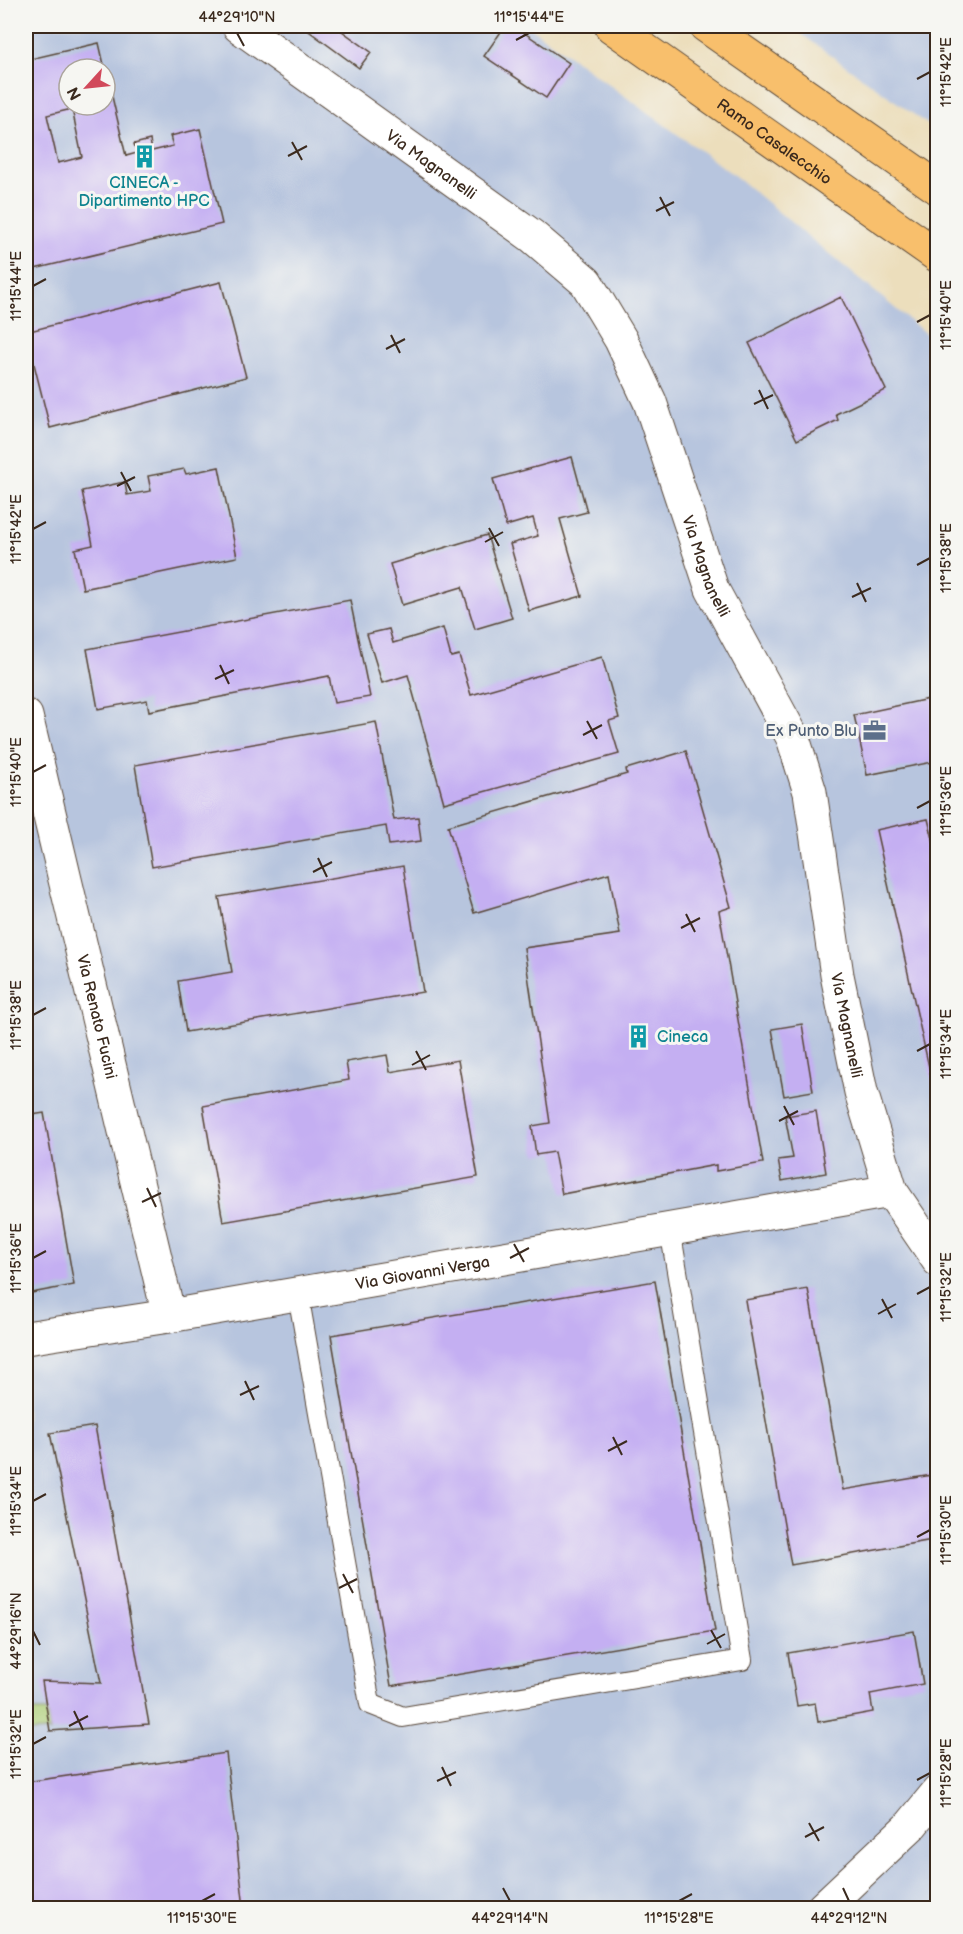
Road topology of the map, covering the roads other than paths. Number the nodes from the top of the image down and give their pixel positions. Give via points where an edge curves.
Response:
1 (239, 26) edge
2 (611, 26) edge
3 (706, 26) edge
4 (938, 188) edge
5 (938, 256) edge
6 (26, 716) edge
7 (891, 1191) junction
8 (670, 1229) junction
9 (938, 1260) edge
10 (298, 1294) junction
11 (169, 1316) junction
12 (26, 1338) edge
13 (938, 1792) edge
14 (835, 1904) edge

1 - 7 street, Via Magnanelli via 532,236 586,282 621,340 650,402 712,589 793,738 810,792 837,975 861,1092
2 - 5 highway, Ramo Casalecchio
3 - 4 highway
6 - 11 street, Via Renato Fucini
7 - 8 street, Via Giovanni Verga
7 - 9 street, Via Magnanelli
8 - 10 street, Via Giovanni Verga
8 - 10 lane via 742,1660 403,1717 370,1704
10 - 11 street, Via Giovanni Verga
11 - 12 street, Via Giovanni Verga
13 - 14 street via 911,1826

